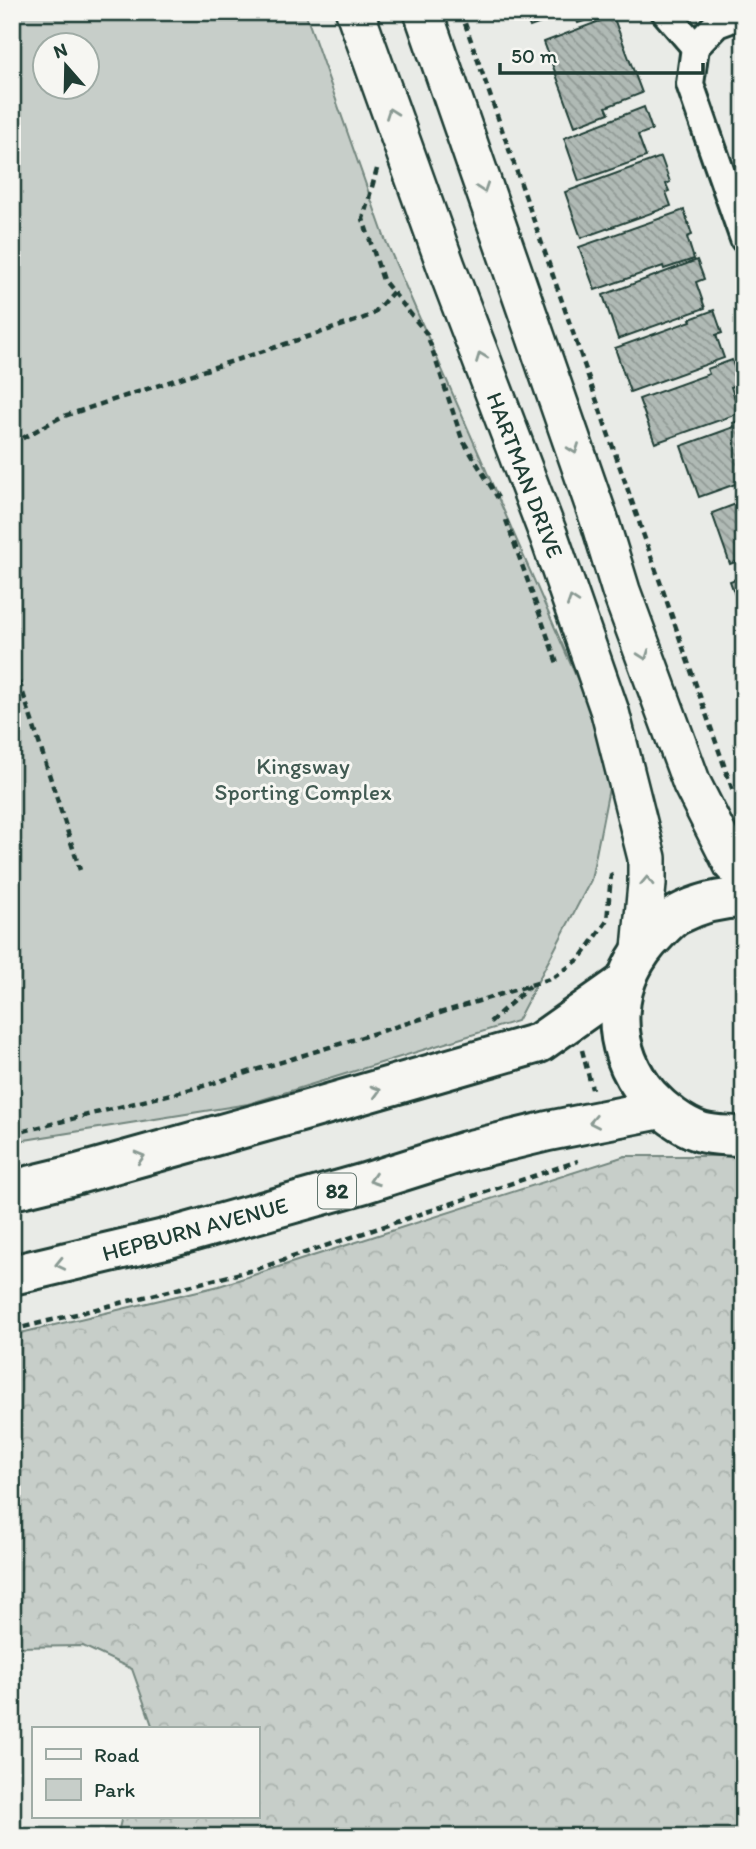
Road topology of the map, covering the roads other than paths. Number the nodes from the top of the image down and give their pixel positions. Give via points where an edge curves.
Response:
1 (355, 12) edge
2 (423, 12) edge
3 (665, 12) edge
4 (744, 14) edge
5 (695, 47) junction
6 (744, 239) edge
7 (744, 874) edge
8 (744, 898) edge
9 (641, 949) junction
10 (624, 983) junction
11 (661, 1110) junction
12 (744, 1137) edge
13 (12, 1190) edge
14 (12, 1275) edge

9 -> 1 main road, HARTMAN DRIVE via 610,712
2 -> 7 main road via 682,758 717,837 733,865
3 - 5 street
4 - 5 street via 717,24
5 - 6 street via 690,84
8 - 9 main road via 720,898 675,916
9 - 10 main road
10 - 11 main road via 619,1014 624,1052 639,1084
13 -> 10 main road via 540,1043
11 - 12 main road via 700,1132
11 -> 14 main road, HEPBURN AVENUE / 82 via 466,1151 169,1238

